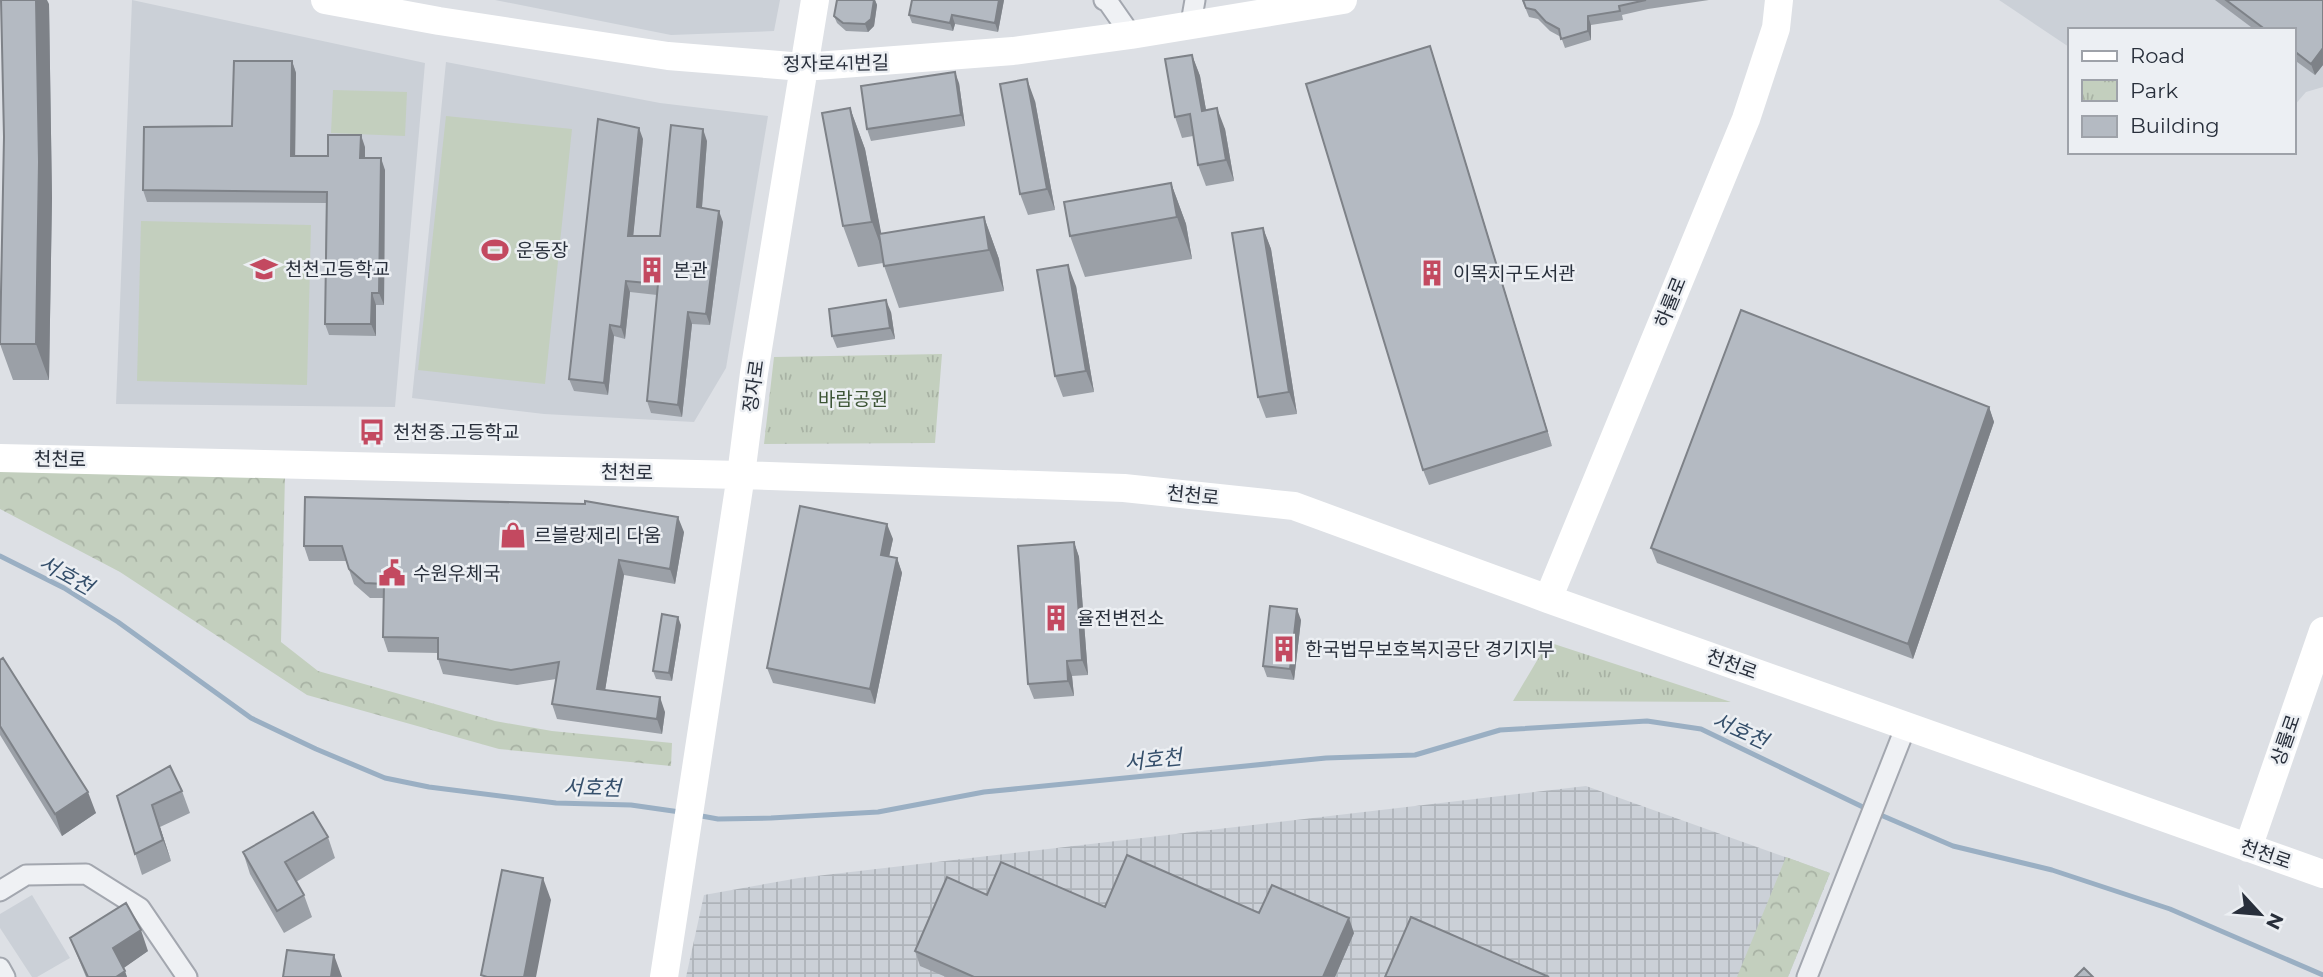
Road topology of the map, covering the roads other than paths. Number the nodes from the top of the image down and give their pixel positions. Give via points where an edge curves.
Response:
1 (325, 0) edge
2 (816, 0) edge
3 (1104, 0) edge
4 (1343, 0) edge
5 (1779, 0) edge
6 (408, 7) edge
7 (1193, 12) edge
8 (1131, 35) junction
9 (803, 67) junction
10 (0, 458) edge
11 (741, 475) junction
12 (1548, 599) junction
13 (2323, 631) edge
14 (1906, 726) junction
15 (2248, 848) junction
16 (2323, 874) edge
17 (0, 891) edge
18 (0, 968) edge
19 (5, 977) edge
20 (187, 977) edge
21 (664, 977) edge
22 (1808, 977) edge

1 - 6 street, 정자로41번길
2 - 9 street, 정자로
3 - 8 street
4 - 7 street, 정자로41번길
5 - 12 street, 하률로 via 1776,29 1746,119
6 - 9 street, 정자로41번길 via 439,21 668,56
7 - 8 street, 정자로41번길
8 - 9 street, 정자로41번길 via 1013,51
9 - 11 street, 정자로
10 - 11 street, 천천로
11 - 12 street, 천천로 via 1124,488 1294,506
11 - 21 street, 정자로
12 - 14 street, 천천로
13 - 15 street, 상률로
14 - 15 street, 천천로
14 - 22 street
15 - 16 street, 천천로
17 - 20 street via 26,875 86,874 140,908
18 - 19 street

